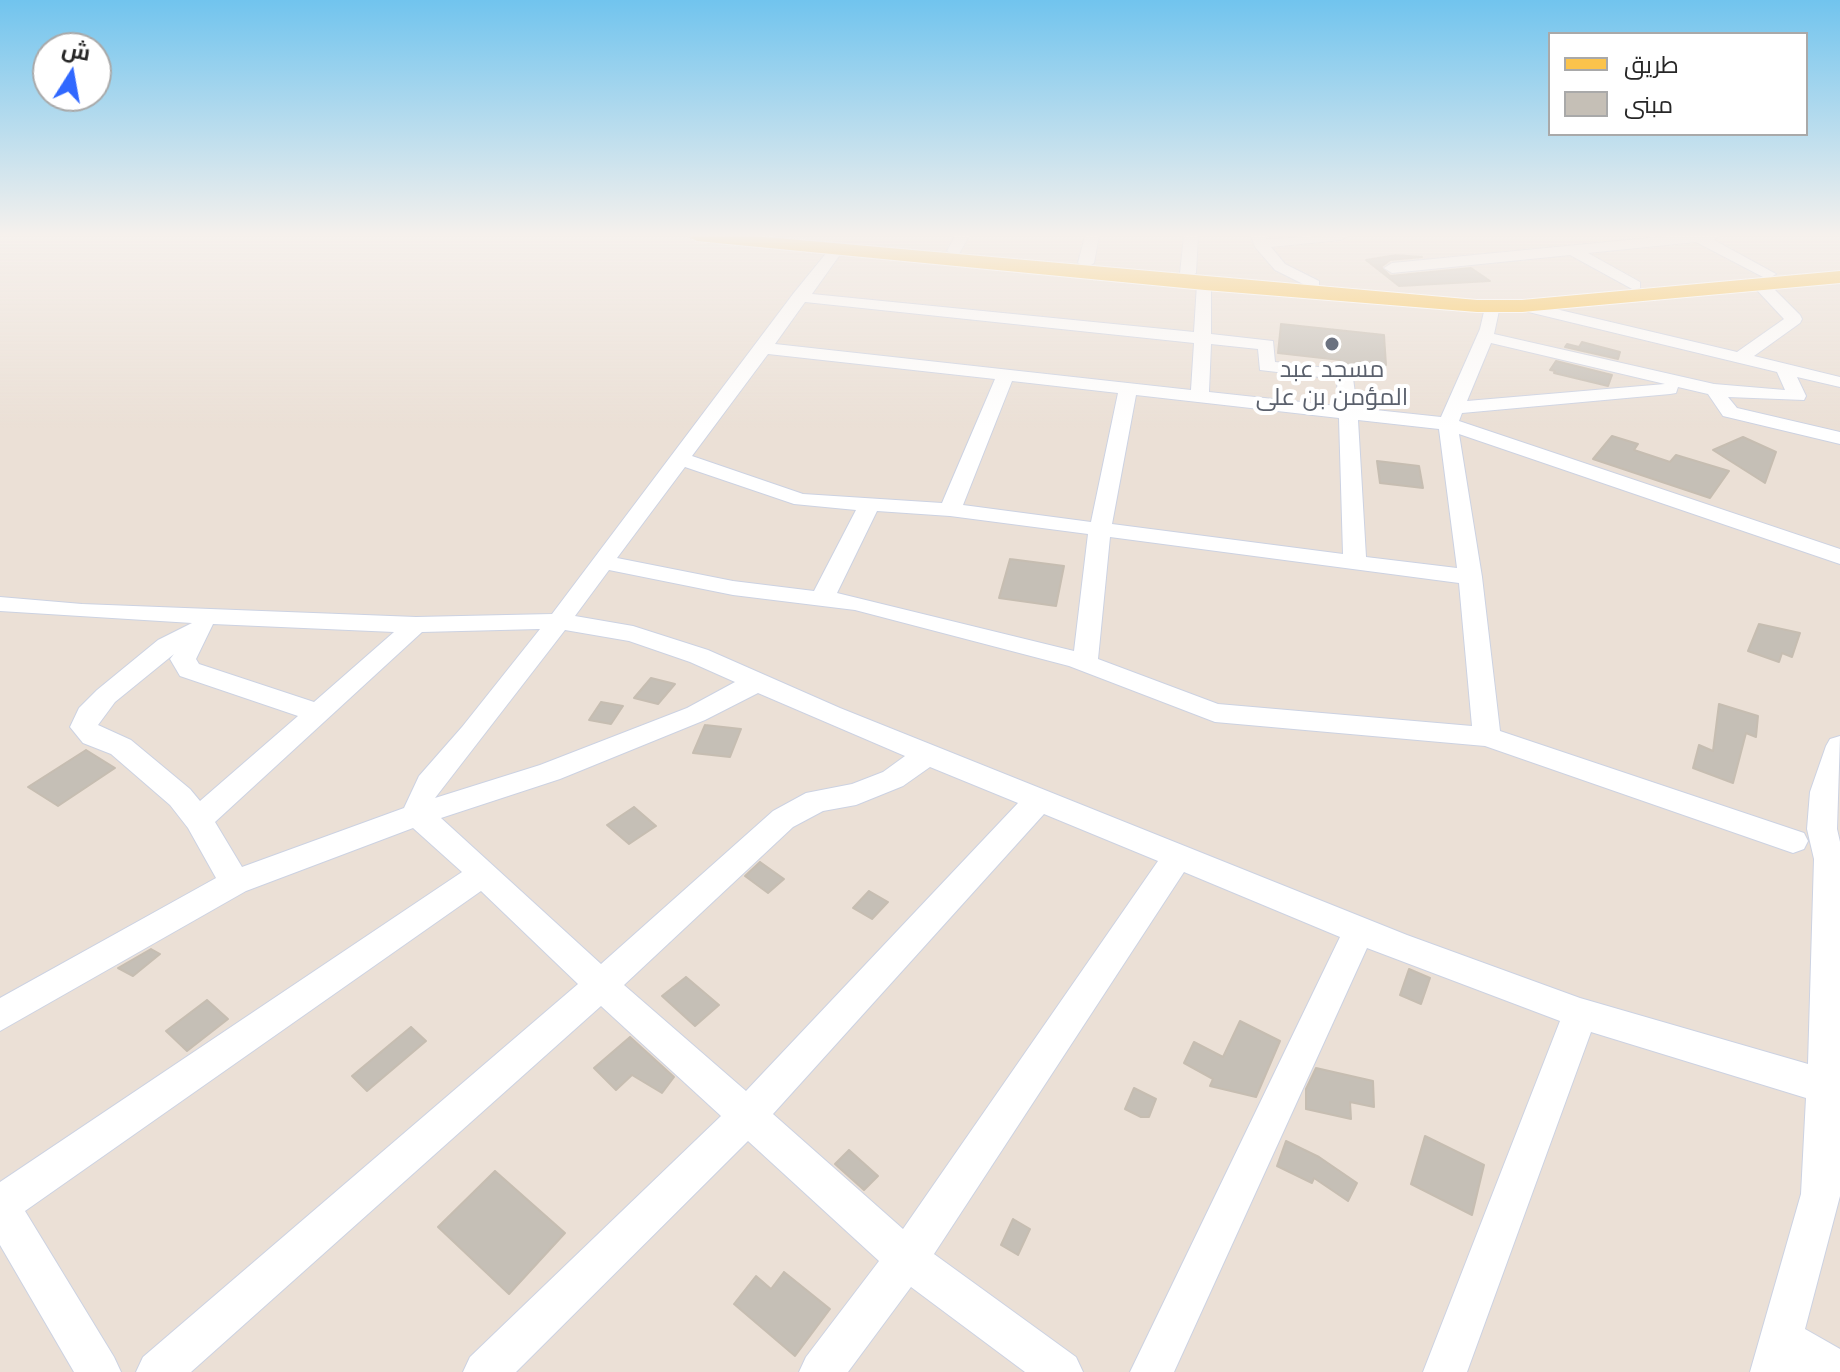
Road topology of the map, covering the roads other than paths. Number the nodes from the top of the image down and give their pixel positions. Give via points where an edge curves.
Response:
1 (797, 300) edge
2 (828, 300) edge
3 (1205, 300) edge
4 (1414, 300) edge
5 (1576, 300) edge
6 (1780, 300) edge
7 (1492, 306) junction
8 (1522, 306) junction
9 (1485, 337) junction
10 (1205, 339) junction
11 (762, 348) junction
12 (1738, 359) junction
13 (1784, 369) junction
14 (1006, 374) junction
15 (1840, 382) edge
16 (1681, 385) junction
17 (1128, 388) junction
18 (1714, 390) junction
19 (1200, 396) junction
20 (1348, 413) junction
21 (1451, 416) junction
22 (1840, 438) edge
23 (681, 459) junction
24 (870, 504) junction
25 (950, 510) junction
26 (1100, 529) junction
27 (1840, 557) edge
28 (601, 562) junction
29 (1355, 562) junction
30 (1470, 577) junction
31 (822, 599) junction
32 (0, 604) edge
33 (559, 621) junction
34 (203, 624) junction
35 (416, 625) junction
36 (1085, 663) junction
37 (757, 682) junction
38 (319, 713) junction
39 (1487, 737) junction
40 (1840, 746) edge
41 (927, 755) junction
42 (1038, 801) junction
43 (417, 815) junction
44 (198, 820) junction
45 (1793, 841) dead end
46 (1834, 851) edge
47 (1177, 857) junction
48 (483, 874) junction
49 (235, 882) junction
50 (1359, 931) junction
51 (1834, 955) edge
52 (601, 985) junction
53 (1580, 1013) junction
54 (0, 1016) edge
55 (1831, 1089) edge
56 (747, 1116) junction
57 (0, 1206) edge
58 (907, 1259) junction
59 (1777, 1356) edge
60 (99, 1372) edge
61 (158, 1372) edge
62 (485, 1372) edge
63 (821, 1372) edge
64 (1061, 1372) edge
65 (1152, 1372) edge
66 (1445, 1372) edge
67 (1837, 1372) edge

1 - 11 street
2 - 10 street
3 - 10 street
4 - 7 main road
5 - 8 main road
6 - 12 street via 1794,319
7 - 8 main road
7 - 9 street
8 - 12 street
9 - 16 street
9 - 21 street
10 - 19 street
10 - 20 street via 1267,345 1266,366 1346,375
11 - 14 street
11 - 23 street
12 - 13 street
13 - 15 street
13 - 18 street via 1797,396
14 - 17 street
14 - 25 street
16 - 18 street
16 - 21 street
17 - 19 street
17 - 26 street
18 - 22 street via 1730,412
19 - 20 street
20 - 21 street
20 - 29 street
21 - 27 street
21 - 30 street
23 - 24 street via 801,500
23 - 28 street
24 - 25 street
24 - 31 street
25 - 26 street
26 - 29 street
26 - 36 street
28 - 31 street
28 - 33 street
29 - 30 street
30 - 39 street
31 - 36 street
32 - 34 street
33 - 35 street
33 - 37 street via 633,634
33 - 43 street via 429,783
34 - 35 street
34 - 38 street via 183,659 189,670
34 - 44 street via 106,696 84,727 121,747 180,797
35 - 38 street
36 - 39 street via 1215,713
37 - 41 street
37 - 43 street via 646,735
38 - 44 street
39 - 45 street
40 - 46 street via 1824,792 1822,829
41 - 42 street
41 - 52 street via 893,779 856,794 816,801 783,819
42 - 47 street
42 - 56 street
43 - 48 street
43 - 49 street
44 - 49 street
46 - 51 street
47 - 50 street
47 - 58 street
48 - 52 street
48 - 57 street
49 - 54 street
50 - 53 street
50 - 65 street
51 - 55 street
52 - 56 street
52 - 61 street
53 - 55 street
53 - 66 street
55 - 59 street via 1821,1194
56 - 58 street
56 - 62 street
57 - 60 street
58 - 63 street
58 - 64 street
59 - 67 street

